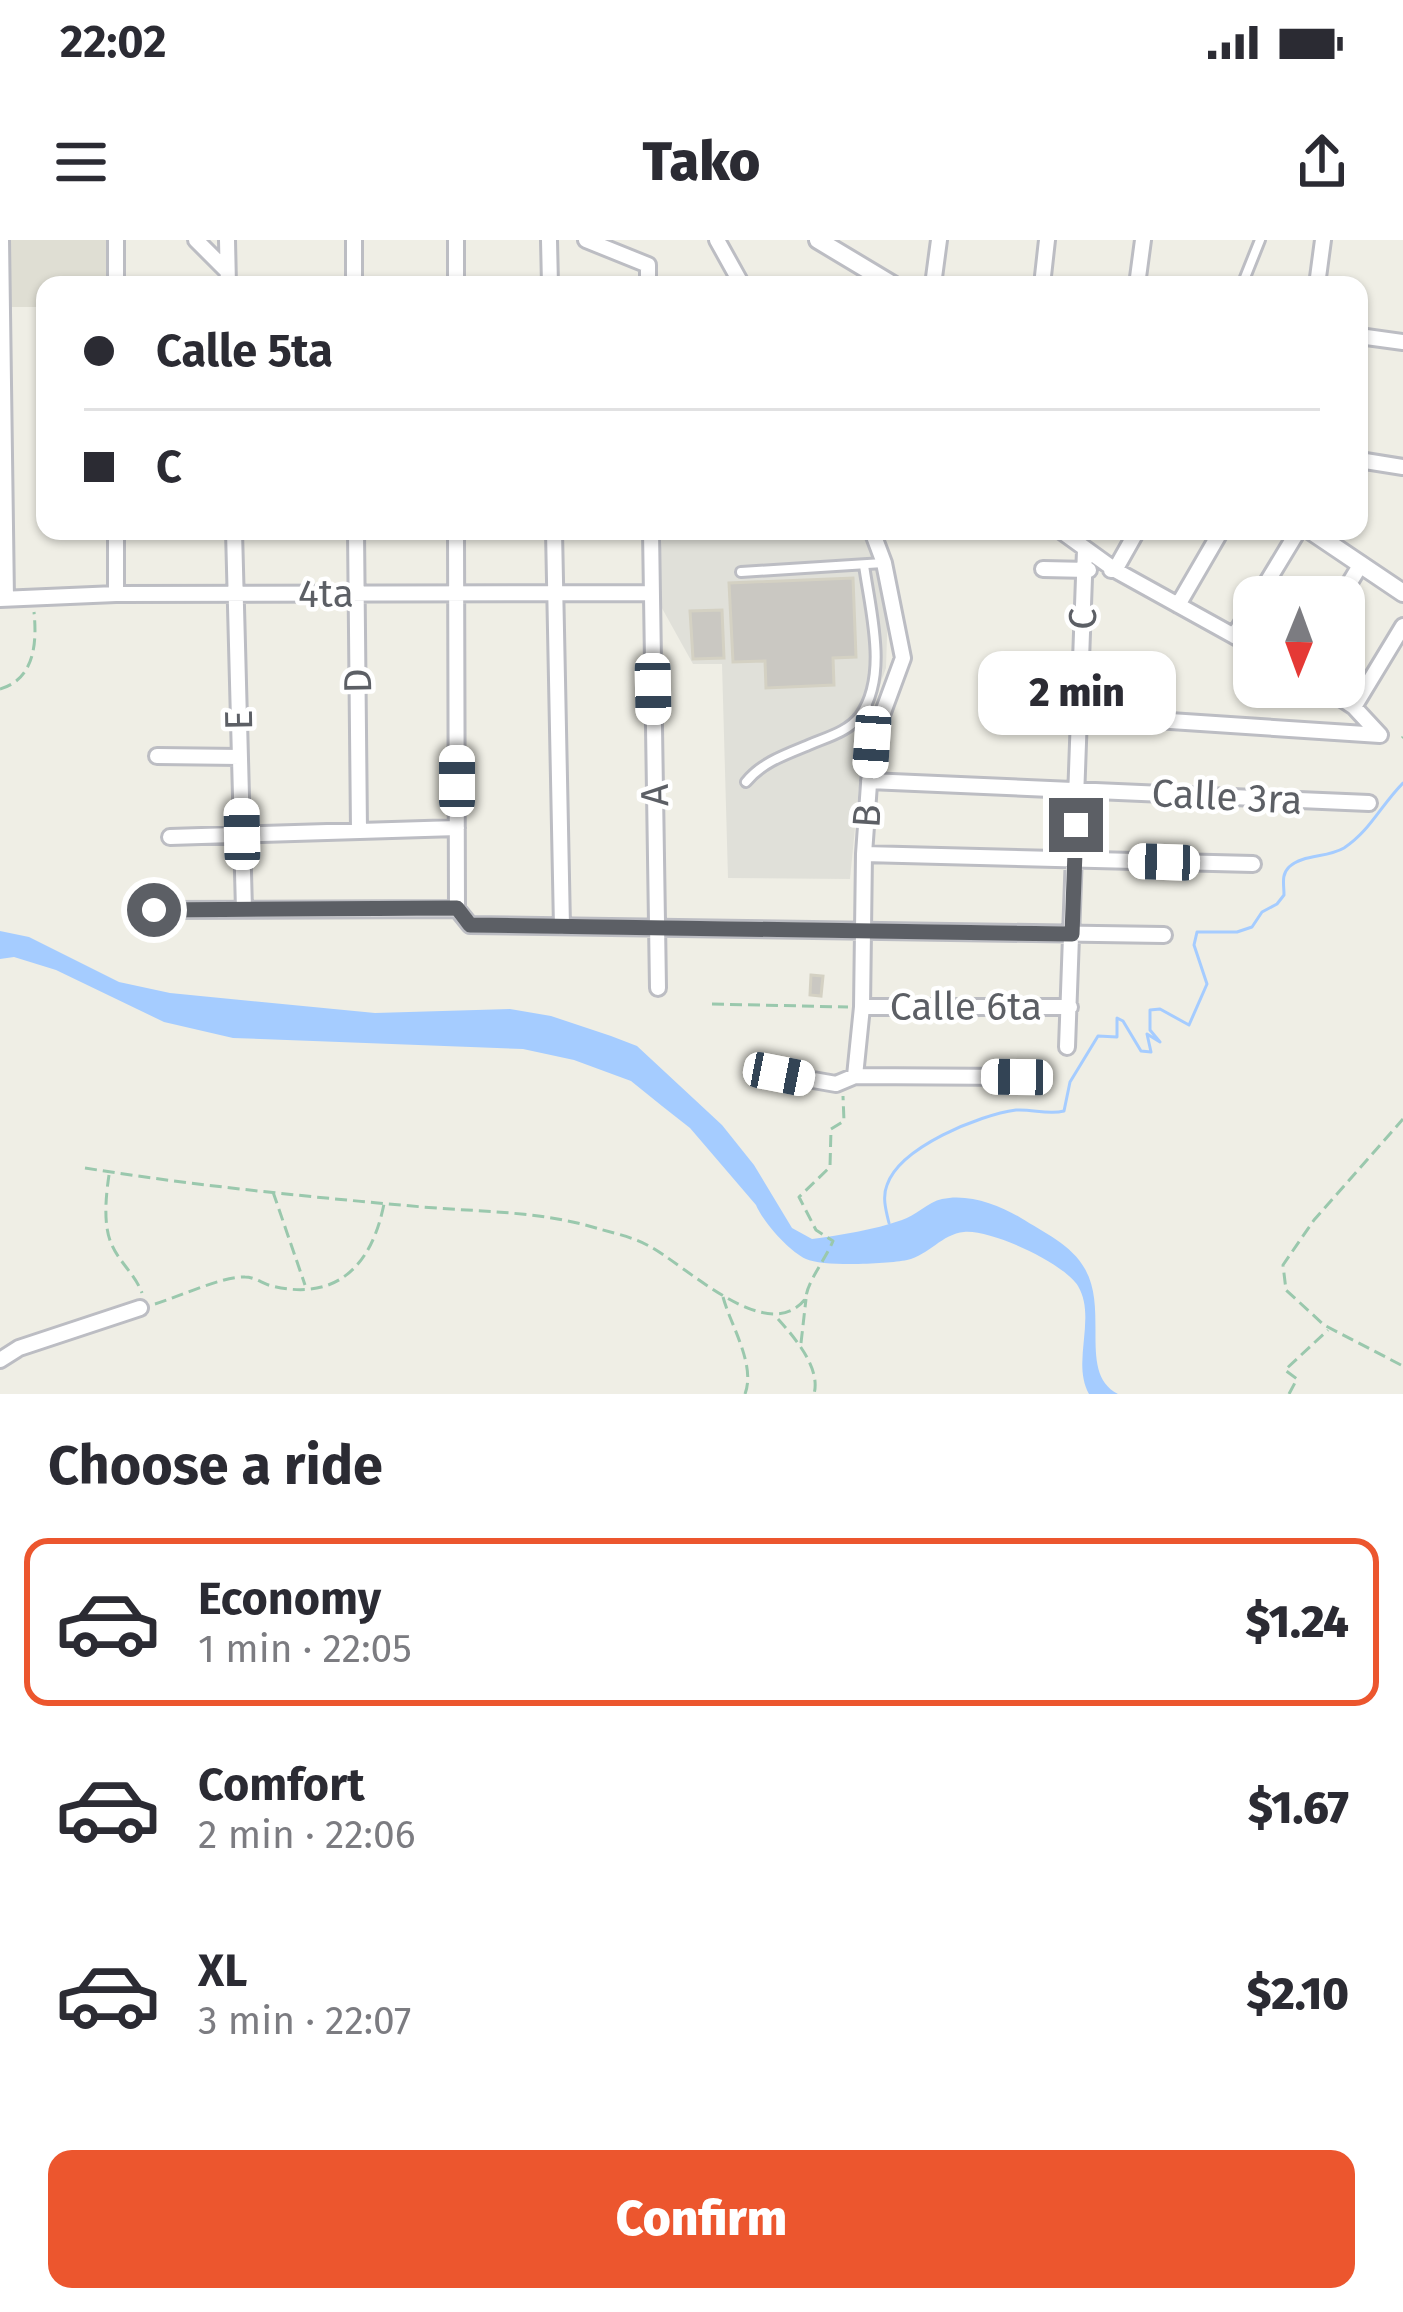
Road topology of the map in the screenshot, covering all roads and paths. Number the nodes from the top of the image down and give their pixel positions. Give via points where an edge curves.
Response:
1 (1, 240) edge
2 (116, 240) edge
3 (196, 240) edge
4 (226, 240) edge
5 (354, 240) edge
6 (456, 240) edge
7 (549, 240) edge
8 (586, 240) edge
9 (717, 240) edge
10 (939, 240) edge
11 (1047, 240) edge
12 (1143, 240) edge
13 (1260, 240) edge
14 (1323, 240) edge
15 (824, 242) edge
16 (116, 276) edge
17 (226, 276) edge
18 (228, 276) edge
19 (354, 276) edge
20 (456, 276) edge
21 (550, 276) edge
22 (648, 276) edge
23 (737, 276) edge
24 (879, 276) edge
25 (934, 276) edge
26 (1043, 276) edge
27 (1138, 276) edge
28 (1246, 276) edge
29 (1318, 276) edge
30 (1368, 337) edge
31 (1403, 343) edge
32 (1368, 461) edge
33 (1403, 467) edge
34 (116, 540) edge
35 (234, 540) edge
36 (356, 540) edge
37 (457, 540) edge
38 (554, 540) edge
39 (651, 540) edge
40 (875, 540) edge
41 (1072, 540) edge
42 (1132, 540) edge
43 (1216, 540) edge
44 (1293, 540) edge
45 (1324, 540) edge
46 (1085, 550) junction
47 (884, 562) junction
48 (1360, 564) junction
49 (864, 566) junction
50 (1043, 568) dead end
51 (1085, 570) junction
52 (1115, 570) junction
53 (741, 572) dead end
54 (1271, 576) edge
55 (1353, 576) edge
56 (555, 591) junction
57 (1403, 592) edge
58 (457, 593) junction
59 (652, 593) junction
60 (116, 594) junction
61 (357, 594) junction
62 (236, 595) junction
63 (32, 597) junction
64 (3, 599) edge
65 (1178, 605) junction
66 (1403, 626) edge
67 (1233, 635) edge
68 (1365, 688) edge
69 (0, 689) edge
70 (1356, 708) edge
71 (1080, 715) junction
72 (157, 756) dead end
73 (240, 757) junction
74 (869, 781) junction
75 (746, 782) dead end
76 (1077, 790) junction
77 (1369, 803) dead end
78 (457, 828) junction
79 (359, 831) junction
80 (242, 834) junction
81 (170, 837) dead end
82 (865, 854) junction
83 (1075, 859) junction
84 (1253, 864) dead end
85 (457, 908) junction
86 (154, 910) dead end
87 (244, 910) junction
88 (562, 926) junction
89 (657, 928) junction
90 (863, 931) junction
91 (1072, 934) junction
92 (1164, 935) dead end
93 (658, 988) dead end
94 (712, 1004) dead end
95 (862, 1007) junction
96 (1070, 1007) junction
97 (1067, 1047) dead end
98 (779, 1074) dead end
99 (1017, 1077) dead end
100 (849, 1079) junction
101 (1403, 1119) edge
102 (85, 1168) dead end
103 (110, 1172) junction
104 (273, 1192) junction
105 (385, 1202) junction
106 (306, 1287) junction
107 (722, 1295) junction
108 (806, 1298) junction
109 (140, 1308) dead end
110 (775, 1316) junction
111 (1330, 1328) junction
112 (801, 1345) junction
113 (0, 1360) edge
114 (1401, 1365) edge
115 (745, 1394) edge
116 (814, 1394) edge
117 (1289, 1394) edge

1 - 64 street
2 - 16 street
3 - 17 street
4 - 18 street
5 - 19 street
6 - 20 street
7 - 21 street
8 - 22 street via 647,265
9 - 23 street
10 - 25 street
11 - 26 street
12 - 27 street
13 - 28 lane
14 - 29 street
15 - 24 street
30 - 31 street
32 - 33 street
34 - 60 street
35 - 62 street, E
36 - 61 street, D
37 - 58 street
38 - 56 street
39 - 59 street, A
40 - 47 street, B
41 - 46 street
42 - 52 street
43 - 65 street
44 - 54 street
45 - 48 street
46 - 51 street, C
46 - 52 street
47 - 49 lane
47 - 74 street, B via 903,658 872,742
48 - 55 street
48 - 57 street
49 - 53 lane
49 - 75 lane via 875,650 859,718 762,766
50 - 51 street
51 - 52 street
51 - 71 street, C
52 - 65 street
56 - 58 street, 4ta
56 - 59 street, 4ta
56 - 88 street
58 - 61 street, 4ta
58 - 78 street
59 - 89 street, A
60 - 62 street, 4ta
60 - 63 street, 4ta
61 - 62 street, 4ta
61 - 79 street, D
62 - 73 street, E
63 - 64 street, 4ta
63 - 69 path via 38,642 31,662
65 - 67 street
66 - 68 street
70 - 71 street via 1380,735
71 - 76 street, C
72 - 73 street
73 - 80 street, E
74 - 76 street, Calle 3ra
74 - 82 street, B
76 - 77 street, Calle 3ra
76 - 83 street, C
78 - 79 street
78 - 85 street
79 - 80 street
80 - 81 street
80 - 87 street, E
82 - 83 street
82 - 90 street, B
83 - 84 street
83 - 91 street, C
85 - 87 street
85 - 88 street via 470,925
86 - 87 street
88 - 89 street
89 - 90 street
89 - 93 street, A
90 - 91 street
90 - 95 street, B
91 - 92 street
91 - 96 street, C
94 - 95 path
95 - 96 street, Calle 6ta
95 - 100 street, B
96 - 97 street, C
98 - 100 street
99 - 100 street
100 - 108 path via 844,1121 831,1129 830,1167 799,1197 816,1230 833,1241
101 - 111 path via 1283,1264 1286,1290
102 - 103 path
103 - 104 path
103 - 106 path via 111,1243 146,1306 243,1276
104 - 105 path
104 - 106 path
105 - 106 path via 369,1254 353,1273
105 - 107 path via 557,1216 642,1242
107 - 110 path
107 - 115 path via 747,1365
108 - 110 path
108 - 112 path
109 - 113 street
110 - 112 path
111 - 114 path
111 - 117 path via 1285,1370 1298,1379
112 - 116 path via 818,1382

